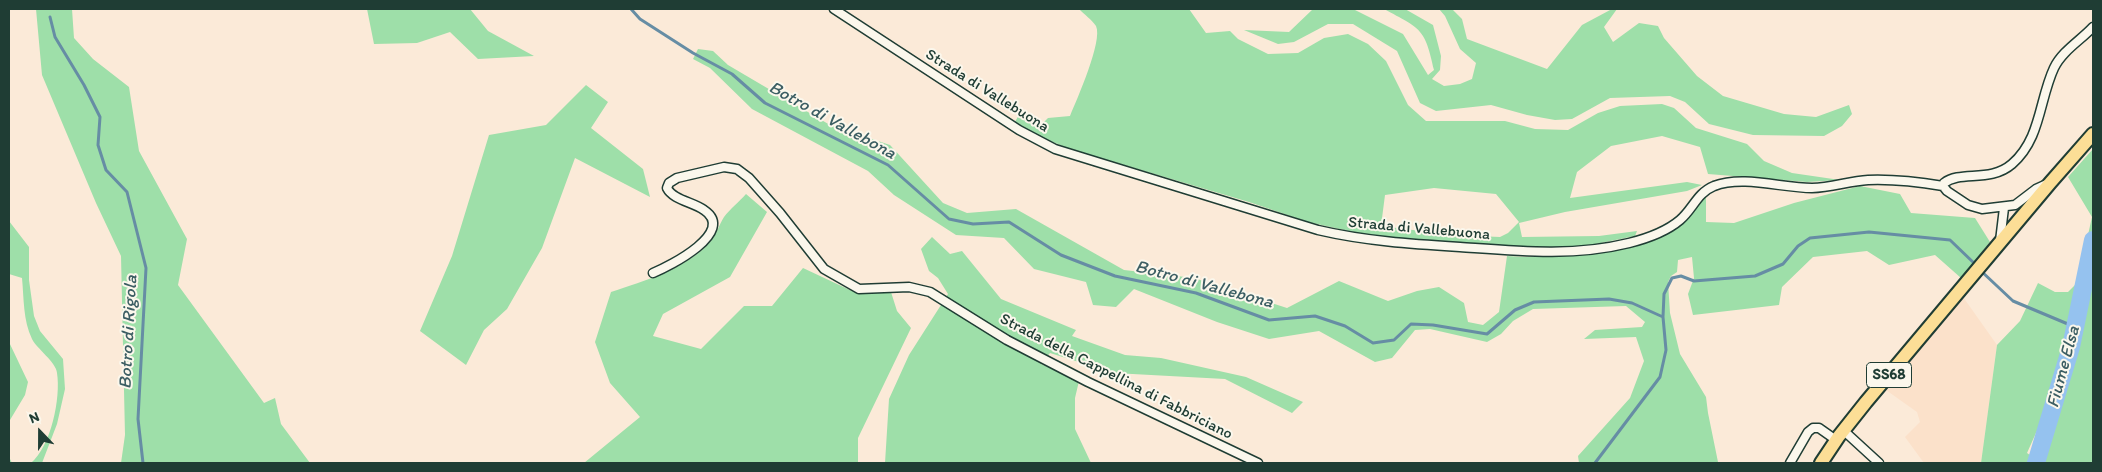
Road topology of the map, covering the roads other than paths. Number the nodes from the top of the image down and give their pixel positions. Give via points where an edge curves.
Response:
1 (834, 9) edge
2 (2093, 26) edge
3 (2093, 134) edge
4 (2050, 183) junction
5 (1943, 186) junction
6 (2004, 208) junction
7 (2000, 243) junction
8 (653, 273) dead end
9 (1840, 435) junction
10 (1258, 463) edge
11 (1790, 463) edge
12 (1821, 463) edge
13 (1879, 463) edge

1 - 5 street, Strada di Vallebuona via 1019,130 1055,149 1346,237 1539,253 1593,250 1630,243 1668,228 1681,219 1700,194 1714,186 1733,182 1813,188 1869,180
2 - 5 street via 2057,64 2034,132 2017,159 1996,174 1953,178
3 - 4 main road, SS68
4 - 6 street via 2017,204
4 - 7 main road, SS68
5 - 6 street via 1968,205 1982,209
6 - 7 street
7 - 9 main road, SS68
8 - 10 street, Strada della Cappellina di Fabbriciano via 697,246 713,229 708,212 672,194 667,188 669,182 724,167 737,169 780,213 824,269 859,289 909,288 930,292 1007,340
9 - 11 street via 1812,429
9 - 12 main road, SS68
9 - 13 street

